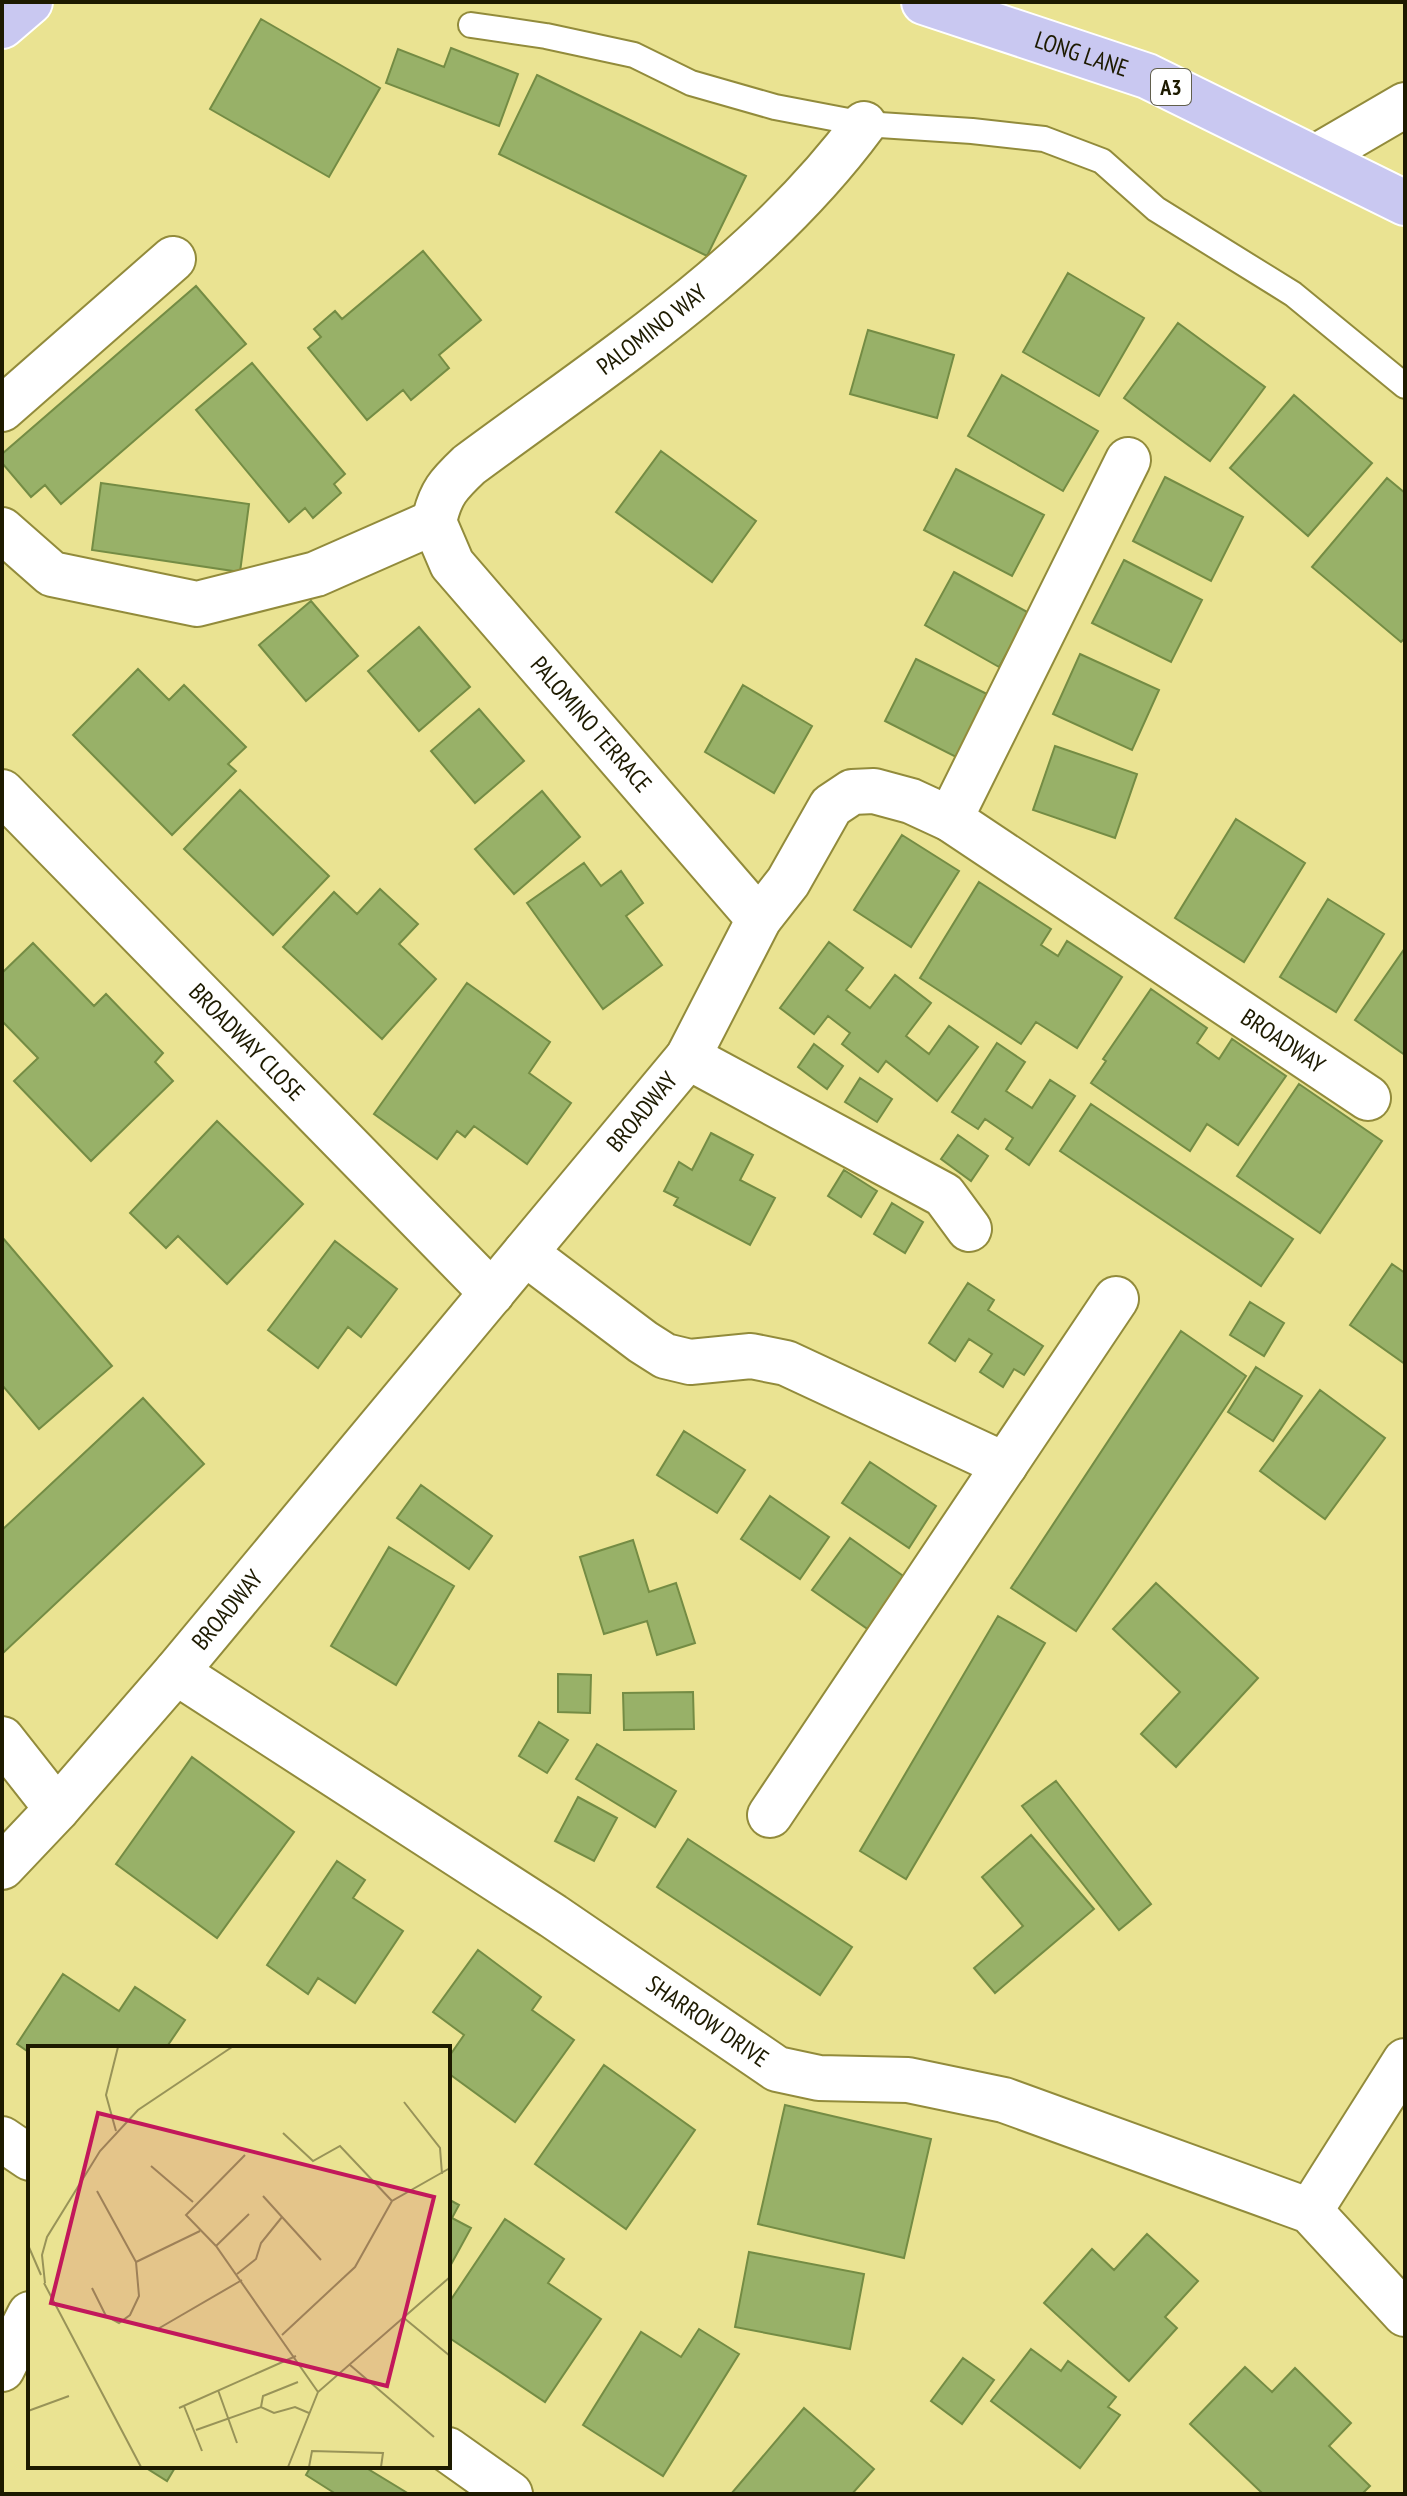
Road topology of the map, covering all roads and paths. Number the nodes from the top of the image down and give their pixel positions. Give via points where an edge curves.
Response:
1 (30, 2) edge
2 (924, 2) edge
3 (471, 25) dead end
4 (2, 26) edge
5 (1405, 105) edge
6 (864, 124) junction
7 (1314, 158) junction
8 (1405, 203) edge
9 (173, 259) dead end
10 (1405, 386) edge
11 (2, 409) edge
12 (1128, 460) dead end
13 (434, 522) junction
14 (2, 530) edge
15 (2, 792) edge
16 (950, 819) junction
17 (759, 919) junction
18 (688, 1057) junction
19 (1368, 1098) dead end
20 (969, 1229) dead end
21 (525, 1253) junction
22 (492, 1293) junction
23 (1116, 1299) dead end
24 (1005, 1465) junction
25 (176, 1672) junction
26 (2, 1739) edge
27 (57, 1809) junction
28 (770, 1815) dead end
29 (2, 1867) edge
30 (1405, 2061) edge
31 (2, 2139) edge
32 (28, 2157) edge
33 (1310, 2211) junction
34 (1405, 2314) edge
35 (28, 2318) edge
36 (2, 2369) edge
37 (450, 2451) edge
38 (510, 2494) edge

1 - 4 main road
2 - 7 main road, LONG LANE / A3 via 1147,76
3 - 6 lane via 634,55 691,83
5 - 7 street
6 - 10 lane via 1044,139 1102,161 1156,209 1293,294
6 - 13 street, PALOMINO WAY via 837,161 697,296 448,484
7 - 8 main road, LONG LANE / A3
9 - 11 street
12 - 16 street
13 - 14 street via 316,574 197,604 52,574
13 - 17 street, PALOMINO TERRACE via 452,564
15 - 22 street, BROADWAY CLOSE
16 - 17 street, BROADWAY via 874,791 852,792 831,806 788,882
16 - 19 street, BROADWAY
17 - 18 street, BROADWAY
18 - 20 street via 944,1195
18 - 21 street, BROADWAY
21 - 22 street, BROADWAY
21 - 24 street via 665,1356 690,1362 751,1356 786,1363
22 - 25 street, BROADWAY
23 - 24 street
24 - 28 street
25 - 27 street, BROADWAY
25 - 33 street, SHARROW DRIVE via 553,1916 777,2069 819,2078 908,2080 1004,2100
26 - 27 street
27 - 29 street, BROADWAY
30 - 33 street
31 - 32 street
33 - 34 street, SHARROW DRIVE
35 - 36 street
37 - 38 street

